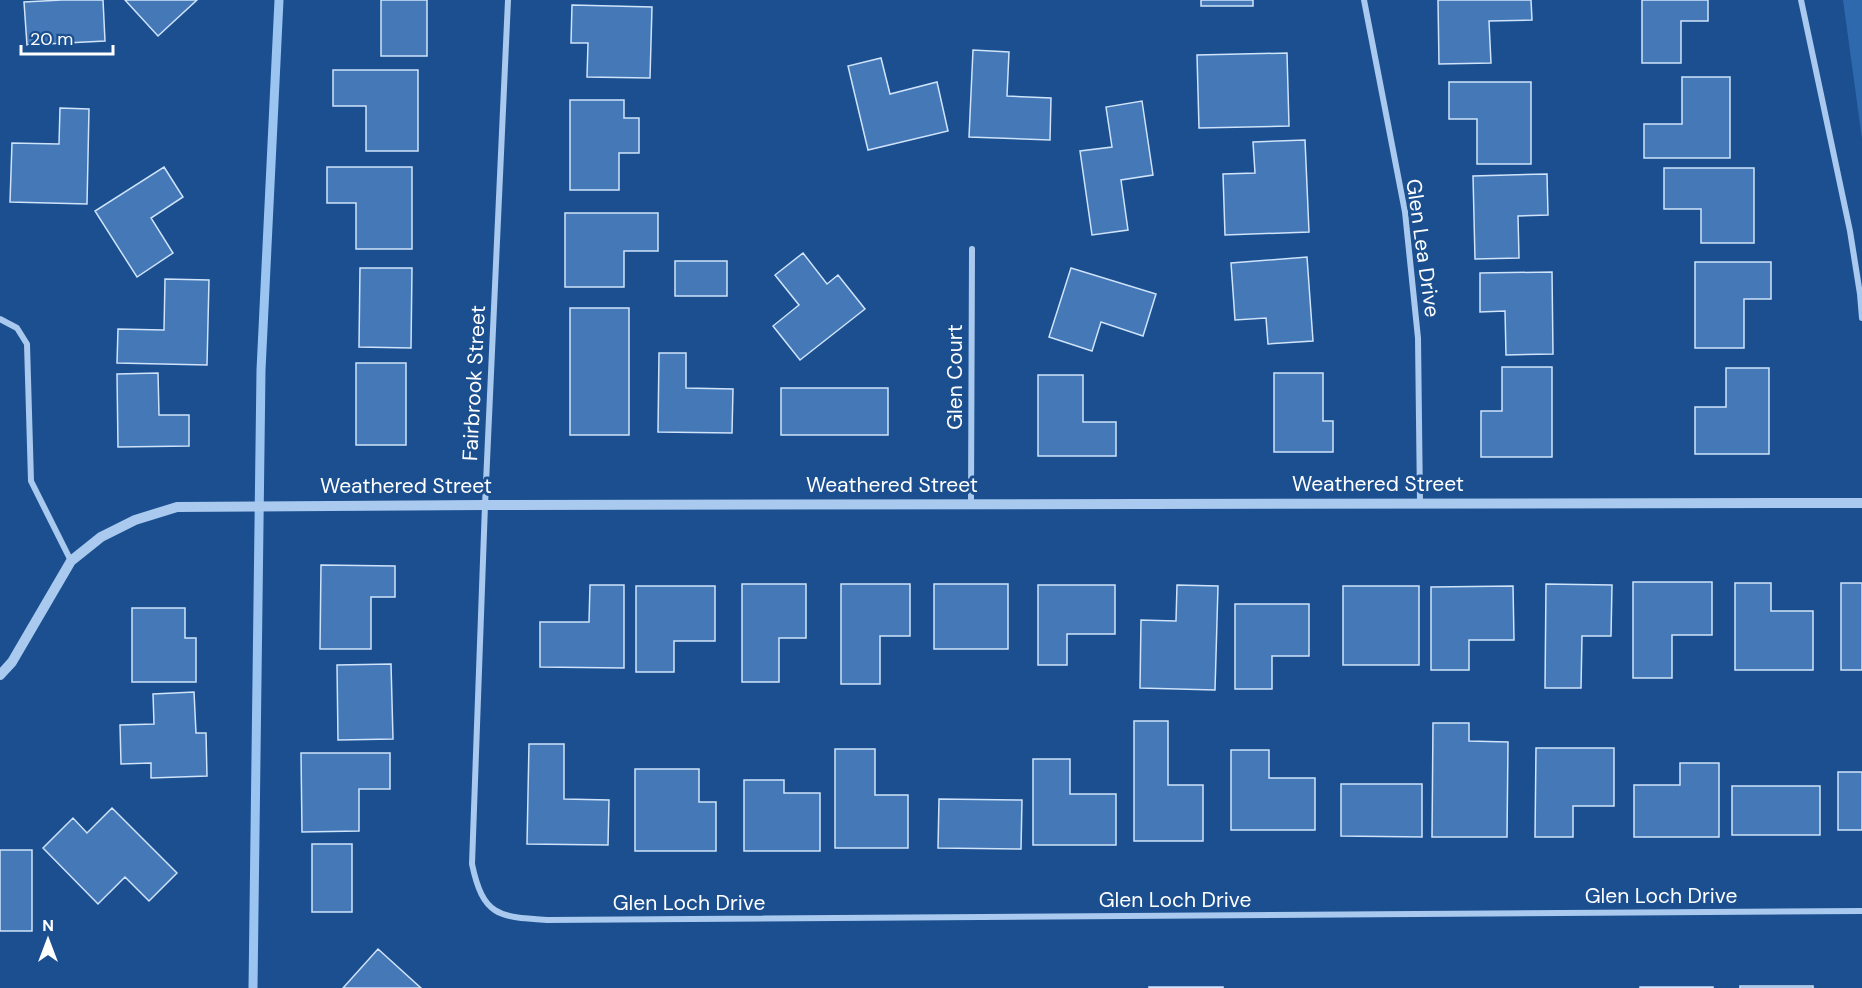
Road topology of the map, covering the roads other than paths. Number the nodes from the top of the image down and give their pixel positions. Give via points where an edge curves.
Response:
1 (508, 0) edge
2 (1364, 0) edge
3 (1801, 0) edge
4 (972, 249) dead end
5 (0, 318) edge
6 (1862, 318) edge
7 (1420, 503) junction
8 (1862, 503) edge
9 (971, 504) junction
10 (485, 505) junction
11 (71, 561) junction
12 (0, 675) edge
13 (490, 908) joint
14 (1862, 911) edge

1 - 10 street, Fairbrook Street
2 - 7 street, Glen Lea Drive via 1405,212 1418,338
3 - 6 street via 1850,231
4 - 9 street, Glen Court
5 - 11 street via 17,328 27,344 31,481
7 - 8 street, Weathered Street
7 - 9 street, Weathered Street
9 - 10 street, Weathered Street
10 - 11 street, Weathered Street via 177,507 135,520 101,537
10 - 13 street, Fairbrook Street via 472,864 477,887
11 - 12 street, Weathered Street via 12,662
13 - 14 street, Glen Loch Drive via 513,918 547,920

